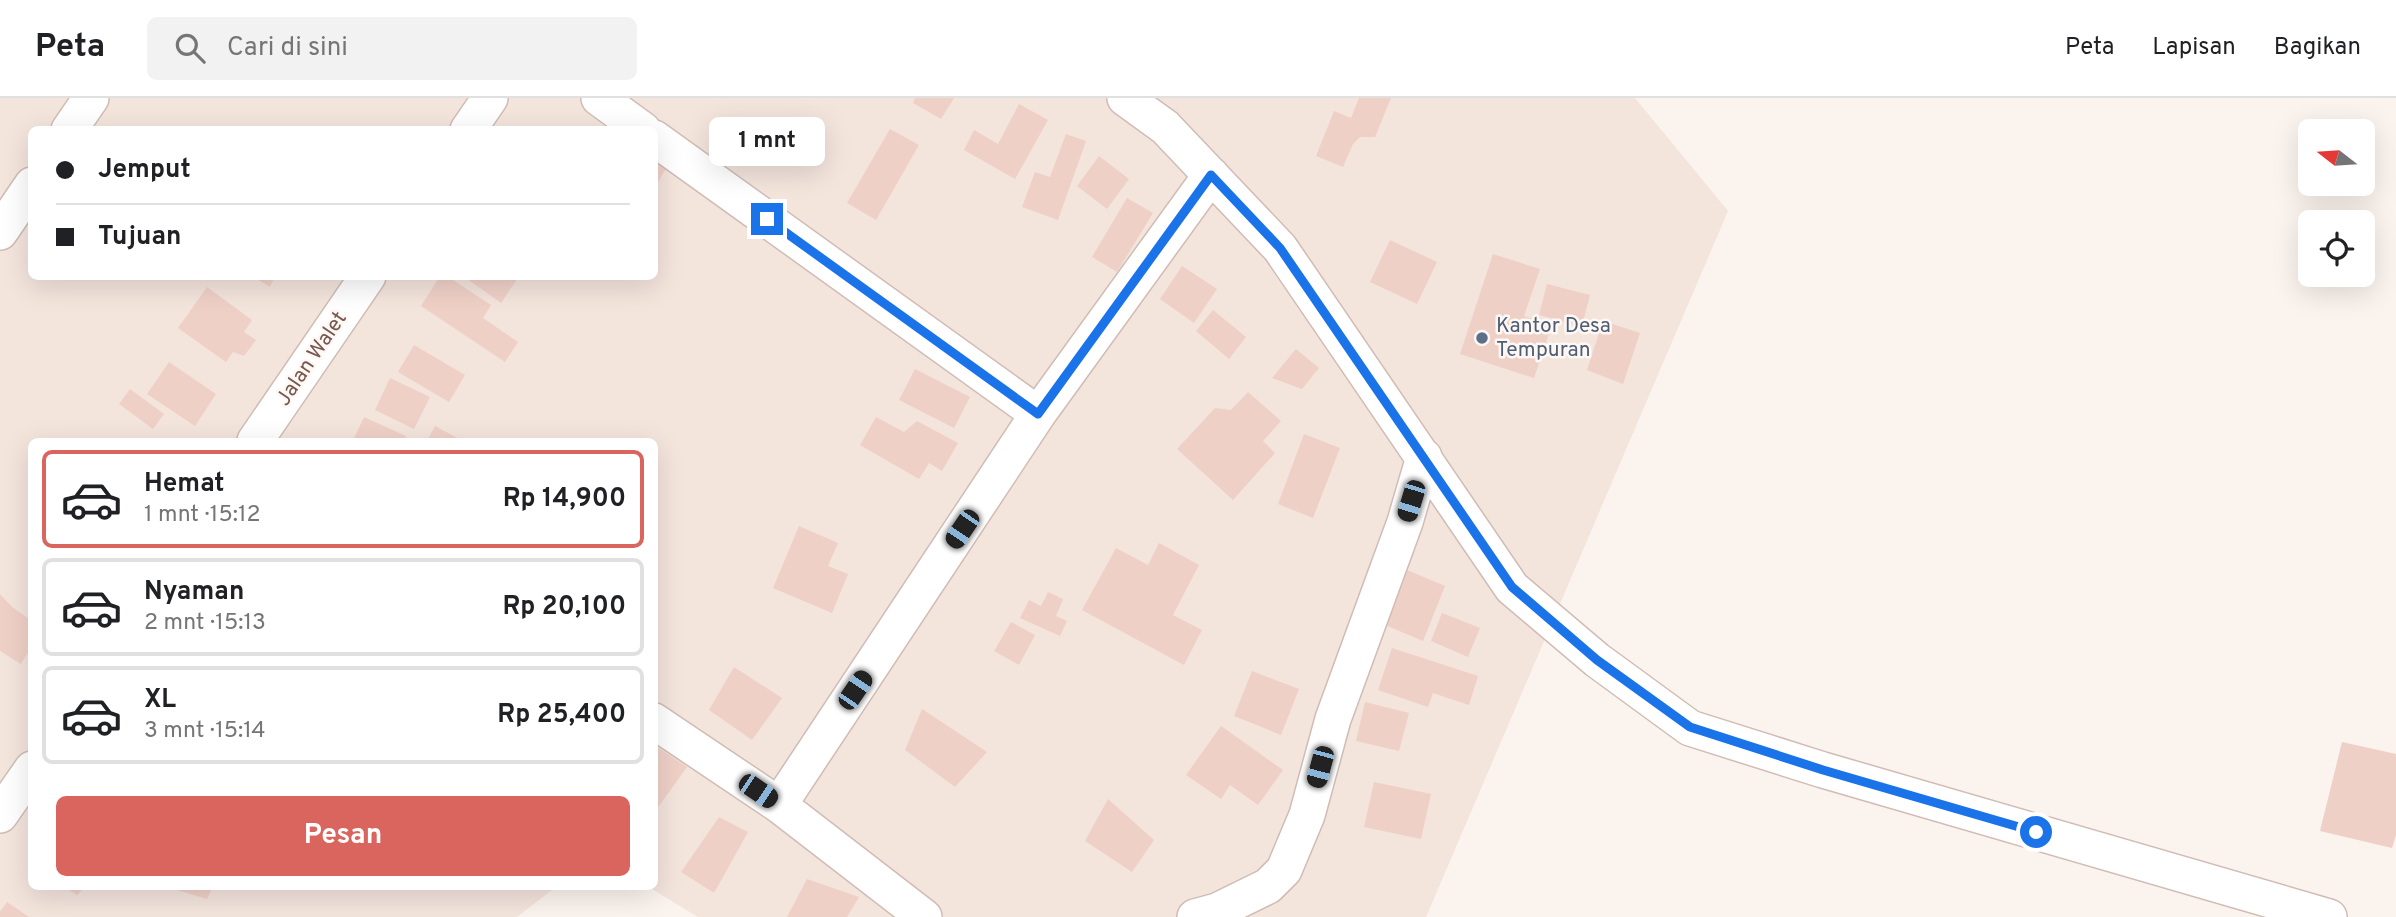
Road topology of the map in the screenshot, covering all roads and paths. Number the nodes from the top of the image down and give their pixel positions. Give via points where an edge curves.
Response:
1 (91, 98) edge
2 (490, 98) edge
3 (599, 98) edge
4 (1125, 98) edge
5 (72, 126) edge
6 (471, 126) edge
7 (638, 126) edge
8 (658, 141) edge
9 (1211, 175) junction
10 (28, 191) edge
11 (0, 232) edge
12 (365, 280) edge
13 (1038, 414) junction
14 (262, 438) edge
15 (1424, 457) junction
16 (658, 724) edge
17 (28, 775) edge
18 (779, 805) junction
19 (0, 815) edge
20 (924, 917) edge
21 (1195, 917) edge
22 (2329, 917) edge

1 - 5 street
2 - 6 street
3 - 7 street
4 - 9 street via 1165,127
8 - 13 street
9 - 13 street
9 - 15 street via 1280,248
10 - 11 street
12 - 14 street, Jalan Walet
13 - 18 street
15 - 21 street via 1333,719 1307,815 1284,870 1268,887
15 - 22 street via 1512,587 1597,660 1690,727
16 - 18 street
17 - 19 street
18 - 20 street

